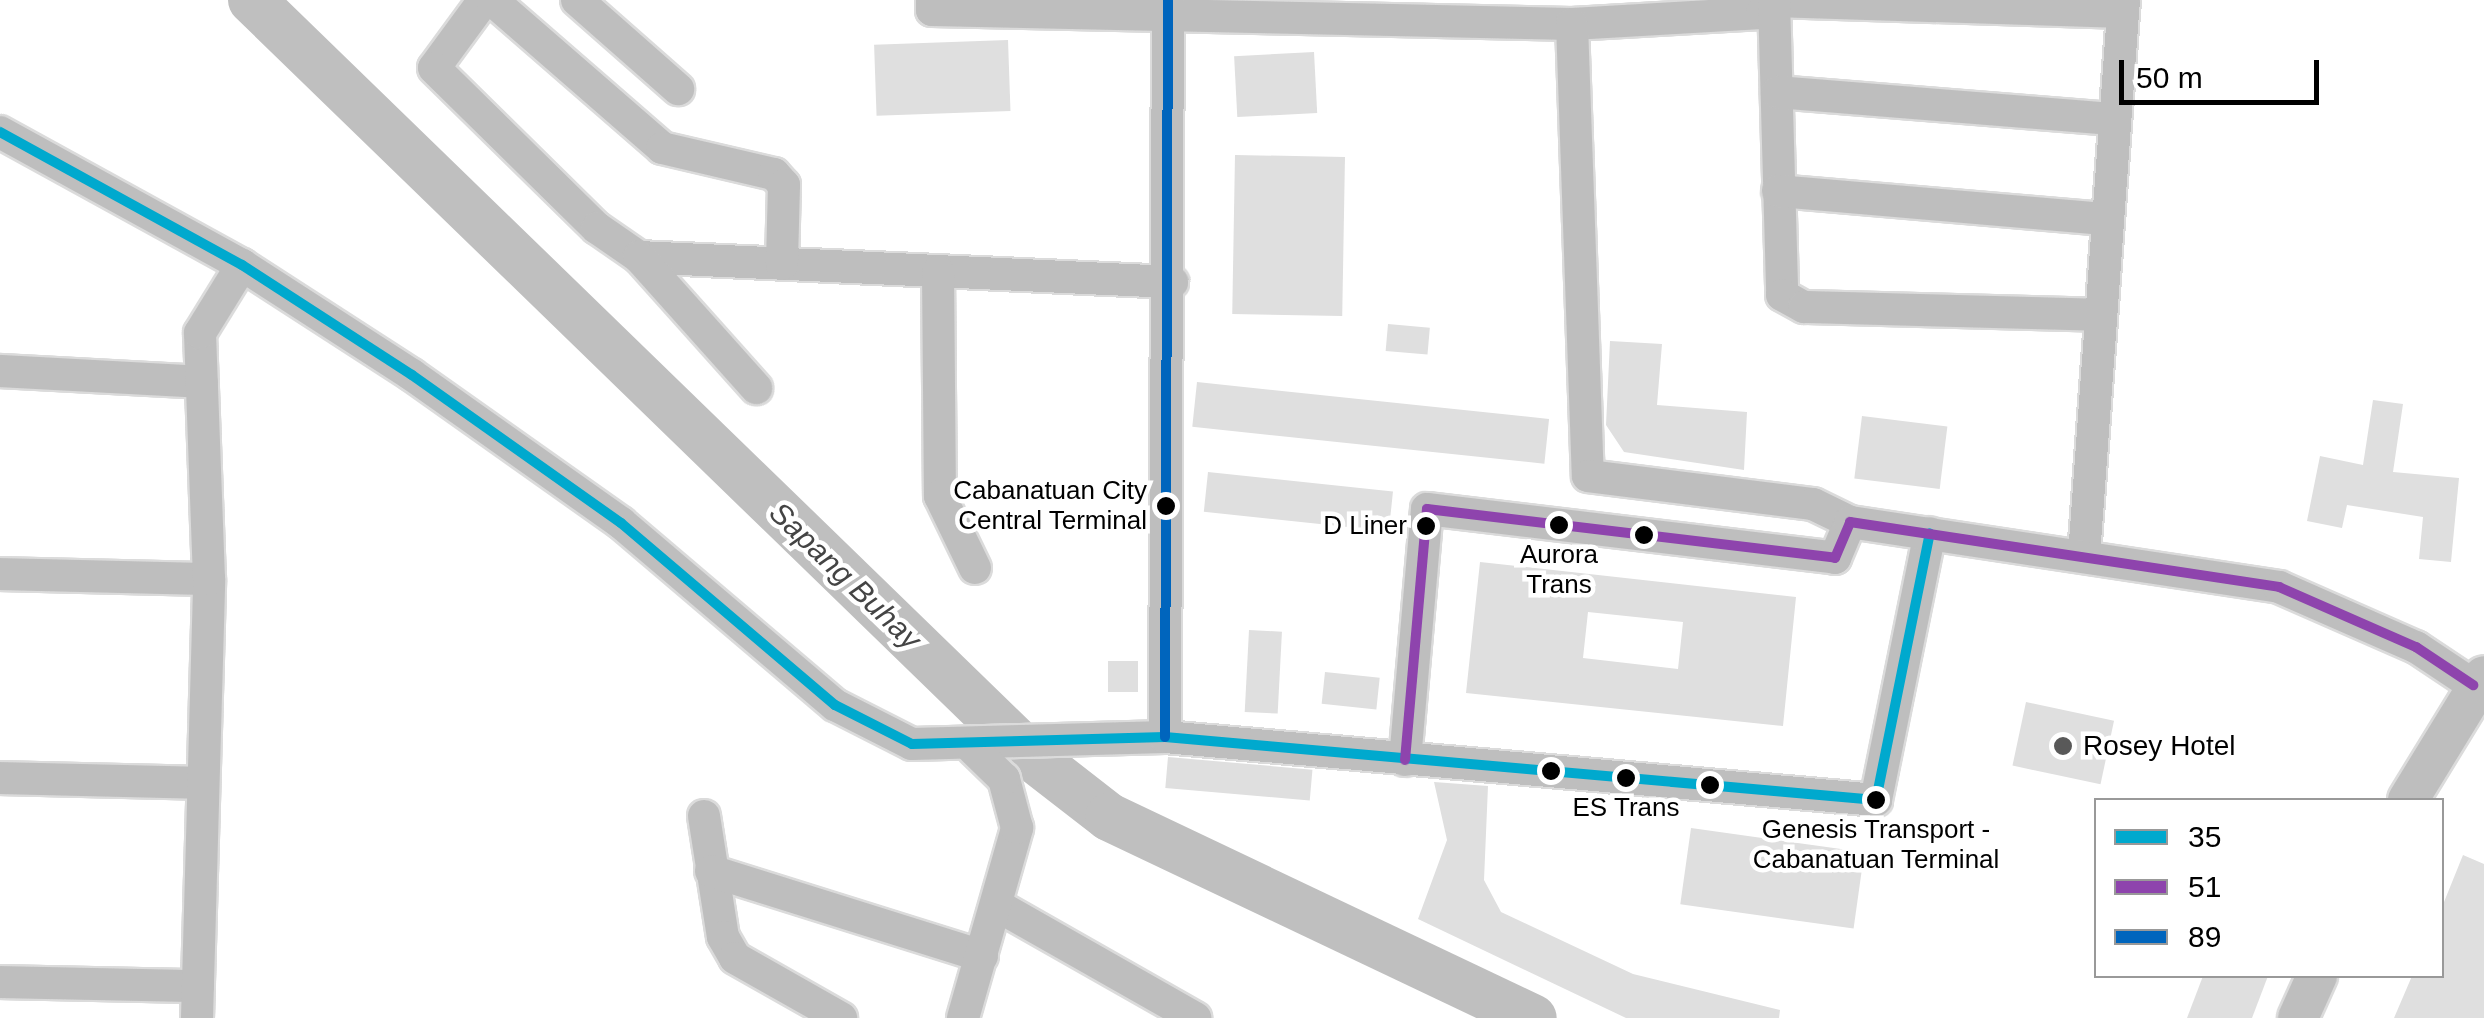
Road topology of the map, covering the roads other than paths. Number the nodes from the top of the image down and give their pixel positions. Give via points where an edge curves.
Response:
1 (484, 0) edge
2 (492, 0) edge
3 (577, 0) edge
4 (932, 0) edge
5 (1774, 0) edge
6 (2124, 6) edge
7 (1168, 9) edge
8 (1379, 10) edge
9 (1607, 11) edge
10 (1572, 24) junction
11 (678, 89) dead end
12 (1777, 92) junction
13 (2115, 119) junction
14 (0, 132) edge
15 (1778, 191) junction
16 (2106, 219) junction
17 (639, 257) junction
18 (782, 264) junction
19 (242, 265) junction
20 (938, 272) junction
21 (1172, 282) junction
22 (2100, 315) junction
23 (0, 371) edge
24 (202, 382) junction
25 (756, 388) dead end
26 (1850, 522) junction
27 (1930, 533) junction
28 (2084, 556) junction
29 (975, 568) dead end
30 (0, 574) edge
31 (209, 578) junction
32 (2478, 680) edge
33 (1165, 736) junction
34 (984, 748) junction
35 (1405, 760) junction
36 (0, 778) edge
37 (202, 782) junction
38 (2409, 798) edge
39 (704, 816) dead end
40 (710, 871) junction
41 (998, 906) junction
42 (982, 956) junction
43 (2316, 978) edge
44 (0, 982) edge
45 (198, 1002) edge
46 (841, 1018) edge
47 (962, 1018) edge
48 (1195, 1018) edge
49 (2298, 1018) edge

1 - 17 street via 434,68 597,228
2 - 18 street via 662,148 774,174 784,185
3 - 11 street
4 - 7 street via 932,10
5 - 6 street
5 - 9 street via 1762,13
5 - 12 street
6 - 13 street
7 - 8 street
7 - 21 street
8 - 10 street
9 - 10 street
10 - 26 street via 1588,476 1813,504
12 - 13 street
12 - 15 street
13 - 16 street
14 - 19 street
15 - 16 street
15 - 22 street via 1782,294 1804,307
16 - 22 street
17 - 18 street
17 - 25 street
18 - 20 street
19 - 24 street via 200,333
19 - 34 street via 621,523 834,705 912,744
20 - 21 street
20 - 29 street via 940,496
21 - 33 street
22 - 28 street
23 - 24 street
24 - 31 street
26 - 27 street
26 - 35 street via 1835,558 1428,510
27 - 28 street
27 - 35 street via 1876,800
28 - 32 street via 2280,587
30 - 31 street
31 - 37 street
32 - 38 main road
33 - 34 street
33 - 35 street
34 - 41 street via 1004,779 1018,828
36 - 37 street
37 - 45 street
39 - 40 street
40 - 42 street
40 - 46 street via 735,958
41 - 42 street
41 - 48 street
42 - 47 street
43 - 49 main road
44 - 45 street

